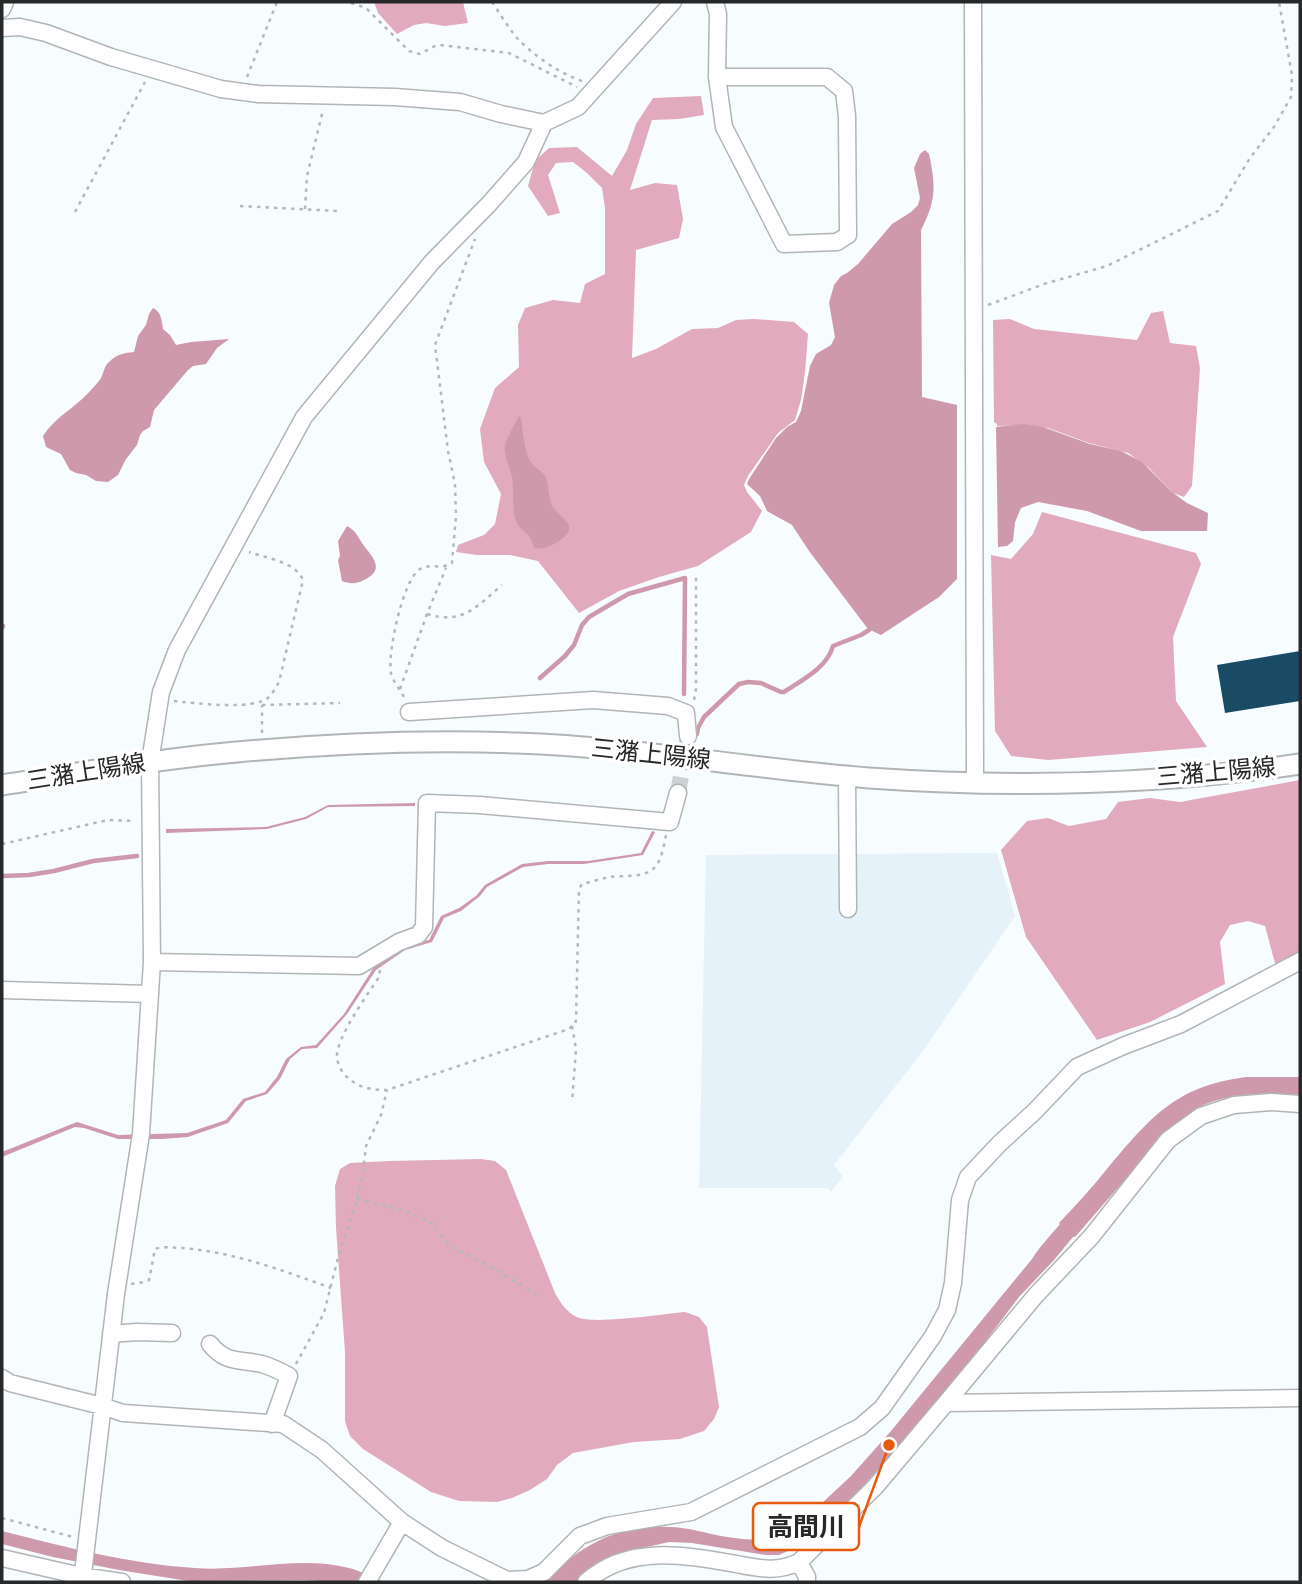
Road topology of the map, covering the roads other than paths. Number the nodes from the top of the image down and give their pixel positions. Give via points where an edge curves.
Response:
1 (5, 2) edge
2 (673, 2) edge
3 (715, 2) edge
4 (973, 2) edge
5 (2, 9) edge
6 (2, 28) edge
7 (717, 77) junction
8 (544, 123) junction
9 (409, 712) dead end
10 (688, 736) tunnel mouth
11 (150, 762) junction
12 (1300, 764) edge
13 (847, 775) junction
14 (975, 782) junction
15 (2, 785) edge
16 (678, 793) tunnel mouth
17 (848, 909) dead end
18 (1300, 961) edge
19 (152, 962) junction
20 (2, 990) edge
21 (150, 994) junction
22 (1300, 1104) edge
23 (172, 1333) dead end
24 (111, 1334) junction
25 (210, 1344) dead end
26 (2, 1378) edge
27 (1300, 1398) edge
28 (946, 1403) junction
29 (102, 1406) junction
30 (272, 1424) junction
31 (402, 1522) junction
32 (2, 1558) edge
33 (799, 1562) junction
34 (370, 1576) edge
35 (82, 1579) edge
36 (122, 1582) edge
37 (586, 1582) edge
38 (807, 1582) edge

1 - 5 street
2 - 8 street via 578,107
3 - 7 street
4 - 14 street
6 - 8 street via 46,33 221,89 460,102
7 - 7 street via 724,127 785,243 837,242 848,235 844,92 827,77
8 - 11 street via 526,162 432,262 304,417 177,650 161,692
9 - 10 street via 593,700 668,706 686,713
11 - 13 main road, 三潴上陽線 via 332,744 421,741 598,747
11 - 15 main road, 三潴上陽線
11 - 19 street
12 - 14 main road, 三潴上陽線 via 1188,777
13 - 14 main road, 三潴上陽線
13 - 17 street
16 - 19 street via 670,822 427,803 424,927 418,935 359,965
18 - 31 street via 1181,1024 1077,1067 999,1144 968,1177 960,1200 947,1310 882,1408 860,1427 691,1512 607,1526 580,1536 544,1572 527,1579 507,1580
19 - 21 street
20 - 21 street
21 - 24 street via 141,1137
22 - 28 street via 1234,1105 1201,1116 1168,1140 1091,1237
23 - 24 street
24 - 29 street
25 - 30 street via 225,1358 275,1368 289,1376
26 - 29 street
27 - 28 street
28 - 33 street via 875,1487
29 - 30 street via 123,1413
29 - 35 street
30 - 31 street via 283,1424 321,1450
31 - 34 street
32 - 35 street
33 - 37 street via 785,1569 758,1568 652,1555 614,1564
33 - 38 street
35 - 36 street

